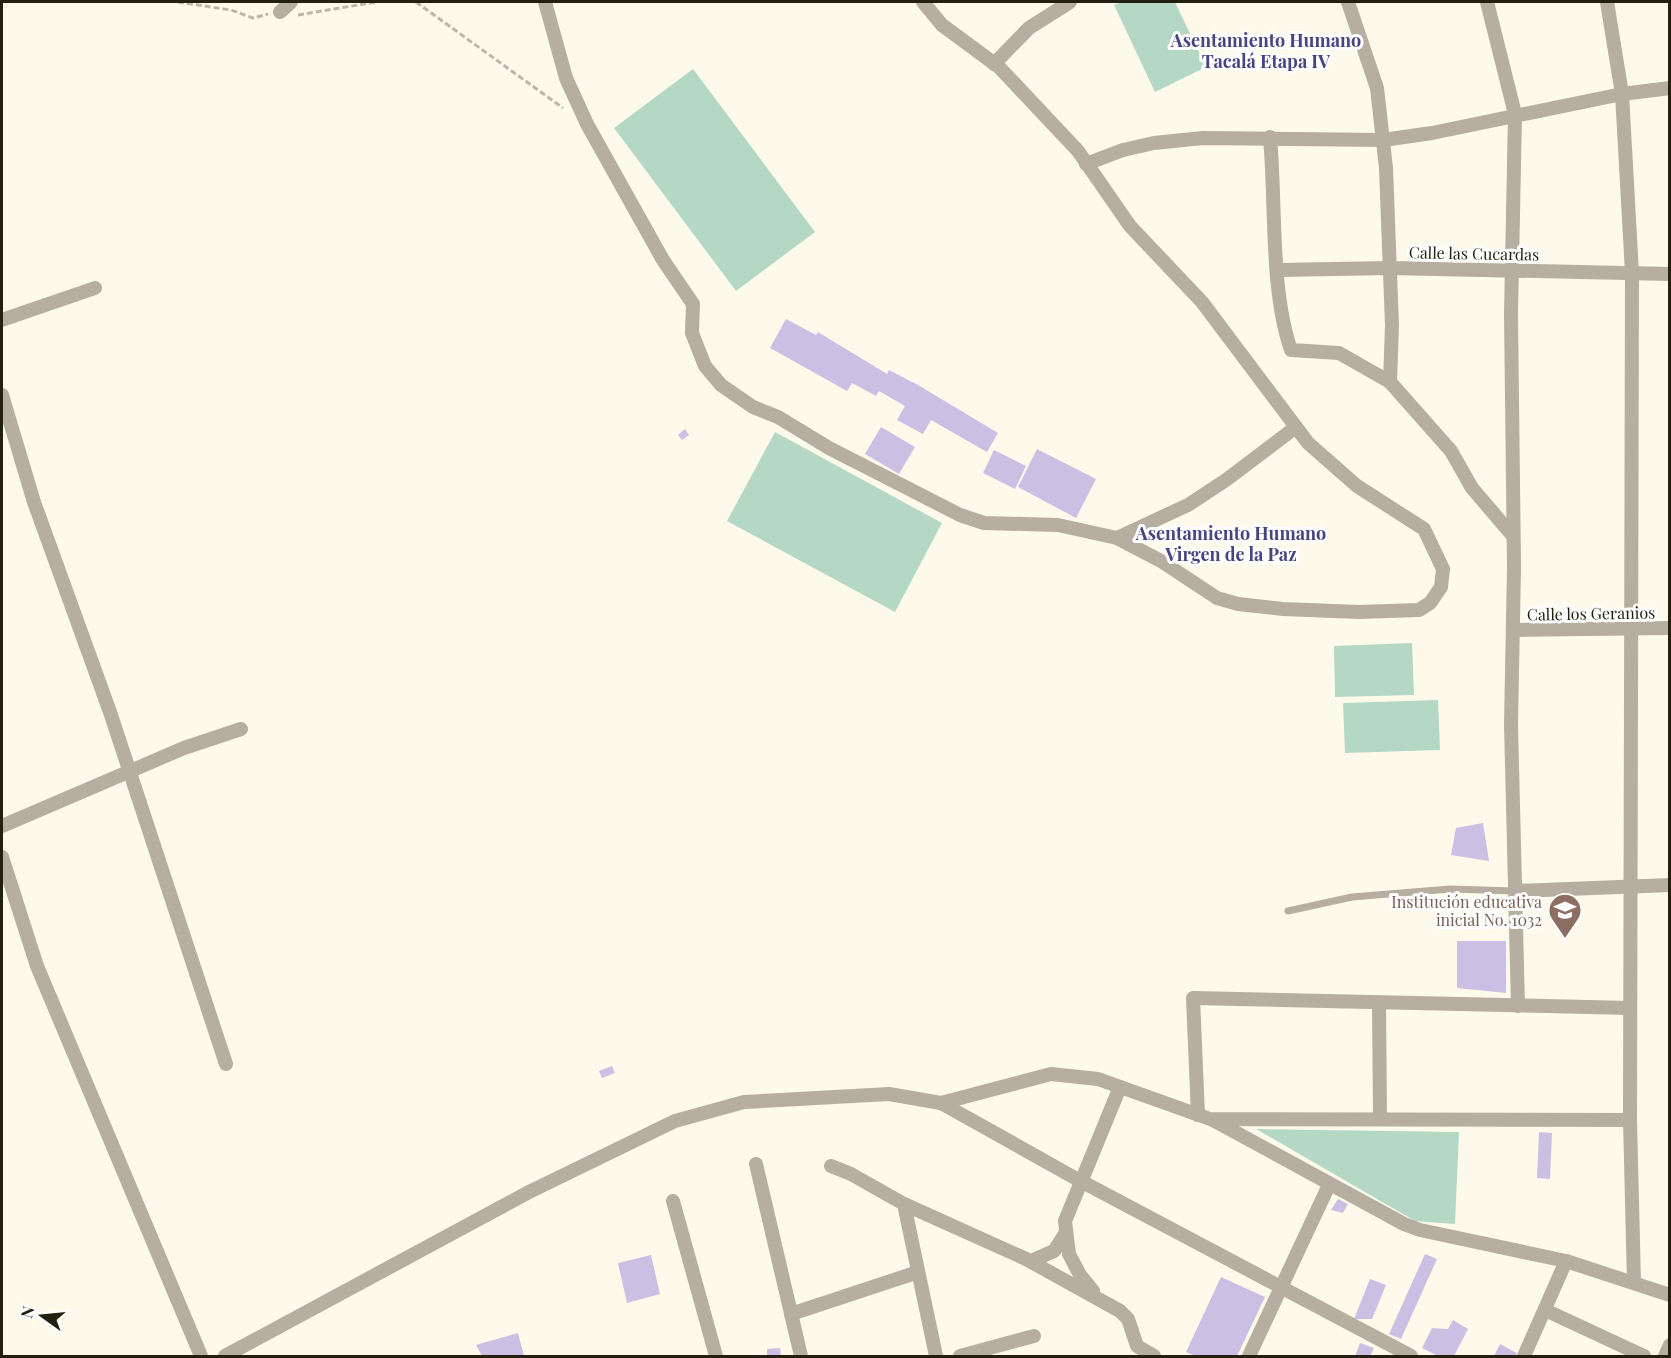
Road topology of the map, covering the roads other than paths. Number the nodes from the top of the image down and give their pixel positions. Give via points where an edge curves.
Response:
1 (291, 2) edge
2 (545, 2) edge
3 (923, 2) edge
4 (1070, 2) edge
5 (1348, 2) edge
6 (1487, 2) edge
7 (1607, 2) edge
8 (280, 12) road end
9 (994, 64) junction
10 (1670, 88) edge
11 (1622, 94) junction
12 (1515, 114) junction
13 (1270, 138) junction
14 (1383, 140) junction
15 (1086, 164) junction
16 (1390, 268) junction
17 (1514, 269) junction
18 (1278, 270) junction
19 (1632, 273) junction
20 (1670, 274) edge
21 (94, 288) dead end
22 (2, 320) edge
23 (1390, 382) junction
24 (2, 395) edge
25 (1296, 427) junction
26 (1513, 536) junction
27 (1117, 538) junction
28 (1670, 628) edge
29 (1631, 629) junction
30 (1513, 630) junction
31 (241, 729) dead end
32 (129, 771) junction
33 (2, 826) edge
34 (2, 856) edge
35 (1630, 885) junction
36 (1670, 885) edge
37 (1515, 891) junction
38 (1288, 911) dead end
39 (1379, 1003) junction
40 (1518, 1006) junction
41 (1630, 1008) junction
42 (226, 1064) dead end
43 (1120, 1087) junction
44 (941, 1103) junction
45 (1204, 1117) junction
46 (1380, 1119) junction
47 (1630, 1120) junction
48 (756, 1164) dead end
49 (831, 1166) dead end
50 (1080, 1180) junction
51 (1329, 1185) junction
52 (673, 1201) dead end
53 (904, 1204) junction
54 (1065, 1234) junction
55 (1030, 1261) junction
56 (1566, 1261) junction
57 (918, 1272) junction
58 (1634, 1282) junction
59 (1281, 1287) junction
60 (1670, 1295) edge
61 (1098, 1298) junction
62 (1545, 1310) junction
63 (791, 1314) junction
64 (1034, 1336) dead end
65 (1670, 1345) edge
66 (201, 1356) edge
67 (225, 1356) edge
68 (716, 1356) edge
69 (801, 1356) edge
70 (936, 1356) edge
71 (960, 1356) edge
72 (1154, 1356) edge
73 (1249, 1356) edge
74 (1411, 1356) edge
75 (1524, 1356) edge
76 (1644, 1356) edge
77 (1665, 1356) edge

1 - 8 street
2 - 27 street via 566,78 586,124 663,260 693,304 692,333 705,366 721,385 753,407 960,515 984,523 1058,525
3 - 9 street via 942,25
4 - 9 street via 1029,28
5 - 14 street via 1377,88
6 - 12 street
7 - 11 street
9 - 15 street via 1043,112
10 - 11 street
11 - 12 street
11 - 19 street
12 - 14 street via 1432,134
12 - 17 street
13 - 14 street
13 - 15 street via 1154,143
13 - 18 street
14 - 16 street
15 - 25 street via 1130,226 1202,302
16 - 17 street, Calle las Cucardas
16 - 18 street, Calle las Cucardas
16 - 23 street
17 - 19 street, Calle las Cucardas
17 - 26 street
18 - 23 street via 1291,350 1339,353
19 - 20 street, Calle las Cucardas
19 - 29 street
21 - 22 street
23 - 26 street via 1451,451 1472,488
24 - 32 street via 34,502
25 - 27 street via 1188,505
25 - 27 street via 1308,443 1357,486 1424,529 1443,569 1441,587 1430,603 1419,610 1359,612 1238,604 1217,598
26 - 30 street
28 - 29 street, Calle los Geranios
29 - 30 street, Calle los Geranios
29 - 35 street
30 - 37 street
31 - 32 street
32 - 33 street
32 - 42 street
34 - 66 street via 37,966
35 - 36 street
35 - 37 street
35 - 41 street
37 - 38 lane via 1450,889 1352,897
37 - 40 street
39 - 40 street
39 - 45 street via 1193,998
39 - 46 street
40 - 41 street
41 - 47 street
43 - 44 street via 1098,1079 1052,1074
43 - 45 street
43 - 50 street
44 - 50 street
44 - 67 street via 889,1094 770,1100 705,1111 675,1121 529,1192
45 - 46 street
45 - 51 street
46 - 47 street
47 - 58 street
48 - 63 street
49 - 53 street
50 - 54 street via 1068,1207
50 - 59 street
51 - 56 street via 1420,1230
51 - 59 street
52 - 68 street
53 - 55 street
53 - 57 street
54 - 55 street via 1054,1251
54 - 61 street via 1069,1254
55 - 61 street
56 - 58 street
56 - 62 street
57 - 63 street
57 - 70 street
58 - 60 street
59 - 73 street
59 - 74 street
61 - 72 street via 1128,1319 1137,1346
62 - 75 street
62 - 76 street
63 - 69 street
64 - 71 street
65 - 77 street

